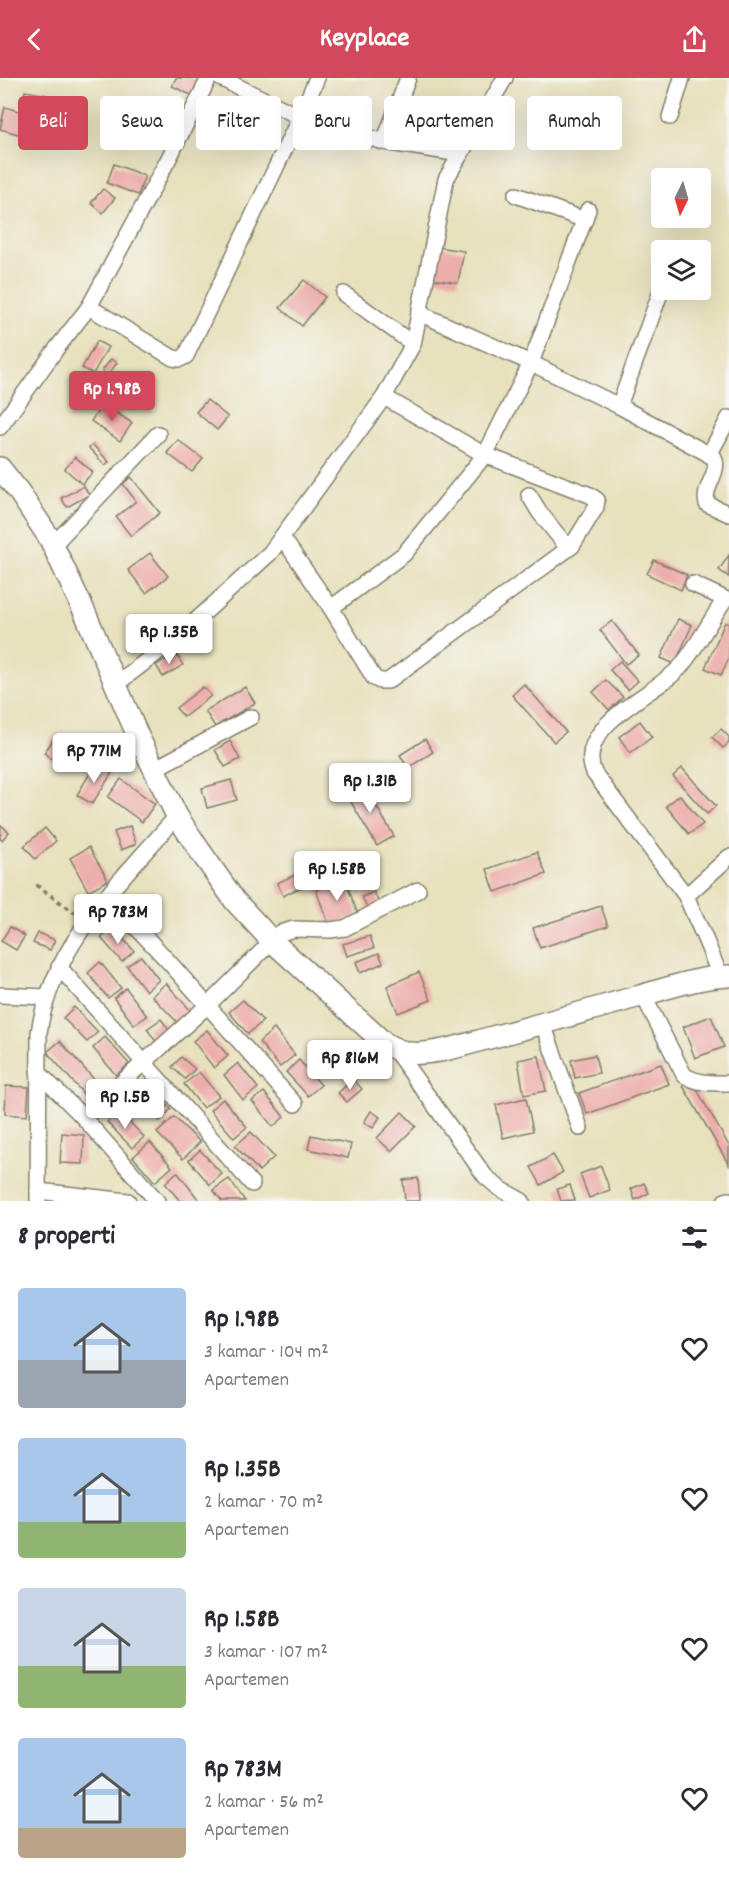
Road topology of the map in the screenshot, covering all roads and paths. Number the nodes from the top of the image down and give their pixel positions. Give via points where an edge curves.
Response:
1 (208, 78) edge
2 (220, 78) edge
3 (317, 78) edge
4 (408, 78) edge
5 (505, 78) edge
6 (682, 78) edge
7 (309, 96) edge
8 (401, 96) edge
9 (293, 114) edge
10 (670, 117) dead end
11 (293, 132) edge
12 (372, 138) edge
13 (384, 142) edge
14 (439, 150) edge
15 (460, 153) junction
16 (516, 195) dead end
17 (344, 294) dead end
18 (658, 300) edge
19 (88, 307) junction
20 (419, 314) junction
21 (413, 345) junction
22 (531, 363) junction
23 (384, 397) junction
24 (619, 406) junction
25 (729, 418) edge
26 (0, 427) edge
27 (158, 434) dead end
28 (485, 455) junction
29 (710, 455) junction
30 (0, 468) edge
31 (529, 495) dead end
32 (729, 514) edge
33 (282, 537) junction
34 (53, 545) junction
35 (568, 548) junction
36 (693, 584) dead end
37 (331, 609) junction
38 (115, 685) junction
39 (251, 717) dead end
40 (154, 769) junction
41 (177, 816) junction
42 (729, 857) edge
43 (36, 885) dead end
44 (418, 890) dead end
45 (107, 896) junction
46 (686, 896) junction
47 (88, 922) junction
48 (272, 941) junction
49 (59, 967) junction
50 (724, 976) edge
51 (0, 995) edge
52 (643, 995) junction
53 (46, 998) junction
54 (207, 1006) junction
55 (543, 1024) junction
56 (395, 1050) junction
57 (145, 1063) junction
58 (38, 1072) junction
59 (729, 1083) edge
60 (295, 1104) dead end
61 (83, 1118) junction
62 (580, 1128) dead end
63 (252, 1184) dead end
64 (38, 1196) edge
65 (128, 1201) edge
66 (157, 1201) edge
67 (522, 1201) edge

1 - 19 street
2 - 9 street
3 - 7 street
4 - 8 street
5 - 15 street
6 - 10 street
11 - 19 street via 186,356 173,358
12 - 13 street
14 - 15 street
15 - 20 street via 446,178
16 - 22 street via 587,215
17 - 21 street
18 - 24 street
19 - 26 street
20 - 21 street
20 - 22 street
21 - 23 street
22 - 24 street
22 - 28 street
23 - 28 street
23 - 33 street
24 - 29 street
25 - 29 street
27 - 34 street
28 - 35 street via 597,500
28 - 37 street via 404,554
29 - 32 street via 716,463 705,500
30 - 34 street
31 - 35 street
33 - 37 street
33 - 38 street via 270,553 180,635
34 - 38 street
35 - 37 street via 388,681 375,678
36 - 46 street via 725,599 681,667 607,724 594,744 591,758 594,773
38 - 40 street
39 - 40 street
40 - 41 street
41 - 45 street
41 - 48 street via 235,901
42 - 46 street
43 - 47 path
44 - 48 street via 345,928 294,929 280,933
45 - 47 street
45 - 54 street
46 - 50 street
47 - 49 street
48 - 54 street
48 - 56 street
49 - 53 street
49 - 57 street
50 - 52 street
51 - 53 street
52 - 55 street
52 - 59 street via 684,1075 693,1081
53 - 58 street via 39,1033
54 - 57 street
54 - 60 street
55 - 56 street via 440,1051 421,1054
55 - 62 street
56 - 67 street via 486,1176
57 - 61 street
57 - 63 street
58 - 61 street
58 - 64 street
61 - 66 street
64 - 65 street

